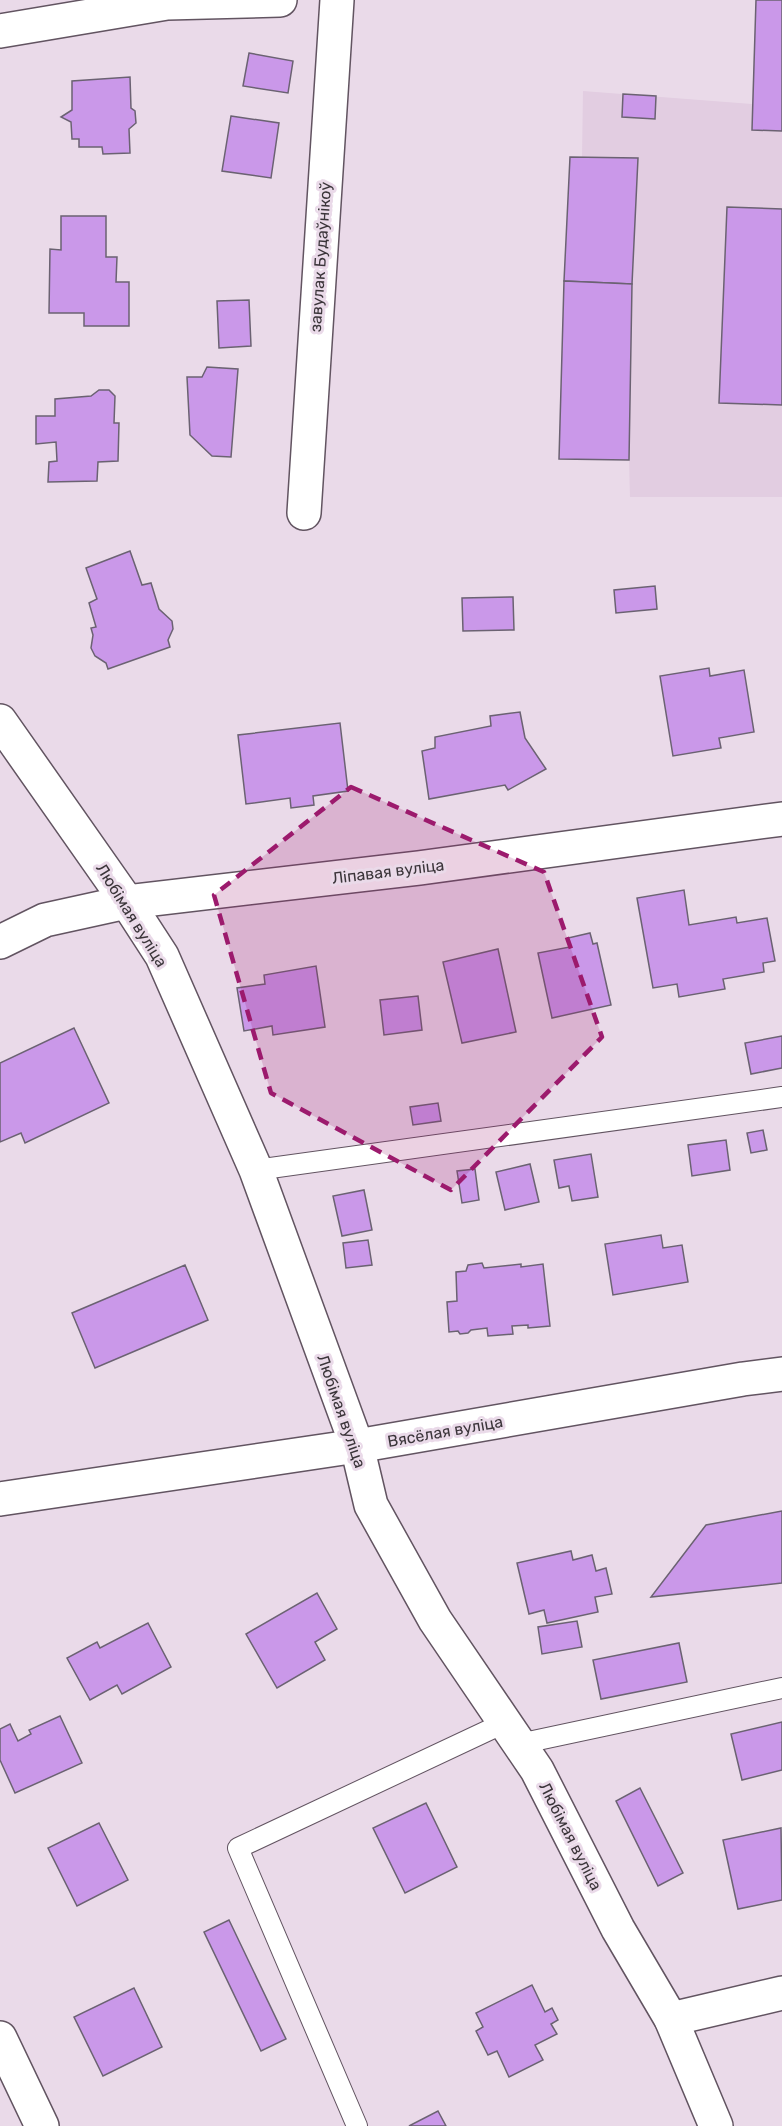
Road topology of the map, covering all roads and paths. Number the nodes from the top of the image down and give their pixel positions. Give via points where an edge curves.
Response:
1 (280, 0) edge
2 (337, 0) edge
3 (0, 31) edge
4 (304, 513) dead end
5 (0, 721) edge
6 (782, 819) edge
7 (127, 902) junction
8 (0, 942) edge
9 (782, 1097) edge
10 (256, 1170) junction
11 (782, 1374) edge
12 (357, 1446) junction
13 (0, 1499) edge
14 (782, 1688) edge
15 (512, 1734) junction
16 (782, 1993) edge
17 (670, 2019) junction
18 (0, 2038) edge
19 (42, 2126) edge
20 (357, 2126) edge
21 (716, 2126) edge

1 - 3 street via 167,3
2 - 4 street, завулак Будаўнікоў
5 - 7 street, Любімая вуліца
6 - 7 street, Ліпавая вуліца
7 - 8 street, Ліпавая вуліца via 45,920
7 - 10 street, Любімая вуліца via 162,956
9 - 10 lane
10 - 12 street, Любімая вуліца
11 - 12 street, Вясёлая вуліца
12 - 13 street, Вясёлая вуліца
12 - 15 street, Любімая вуліца via 371,1505 435,1620
14 - 15 lane
15 - 17 street, Любімая вуліца via 537,1770 618,1929
15 - 20 lane via 238,1848
16 - 17 street
17 - 21 street, Любімая вуліца
18 - 19 street

